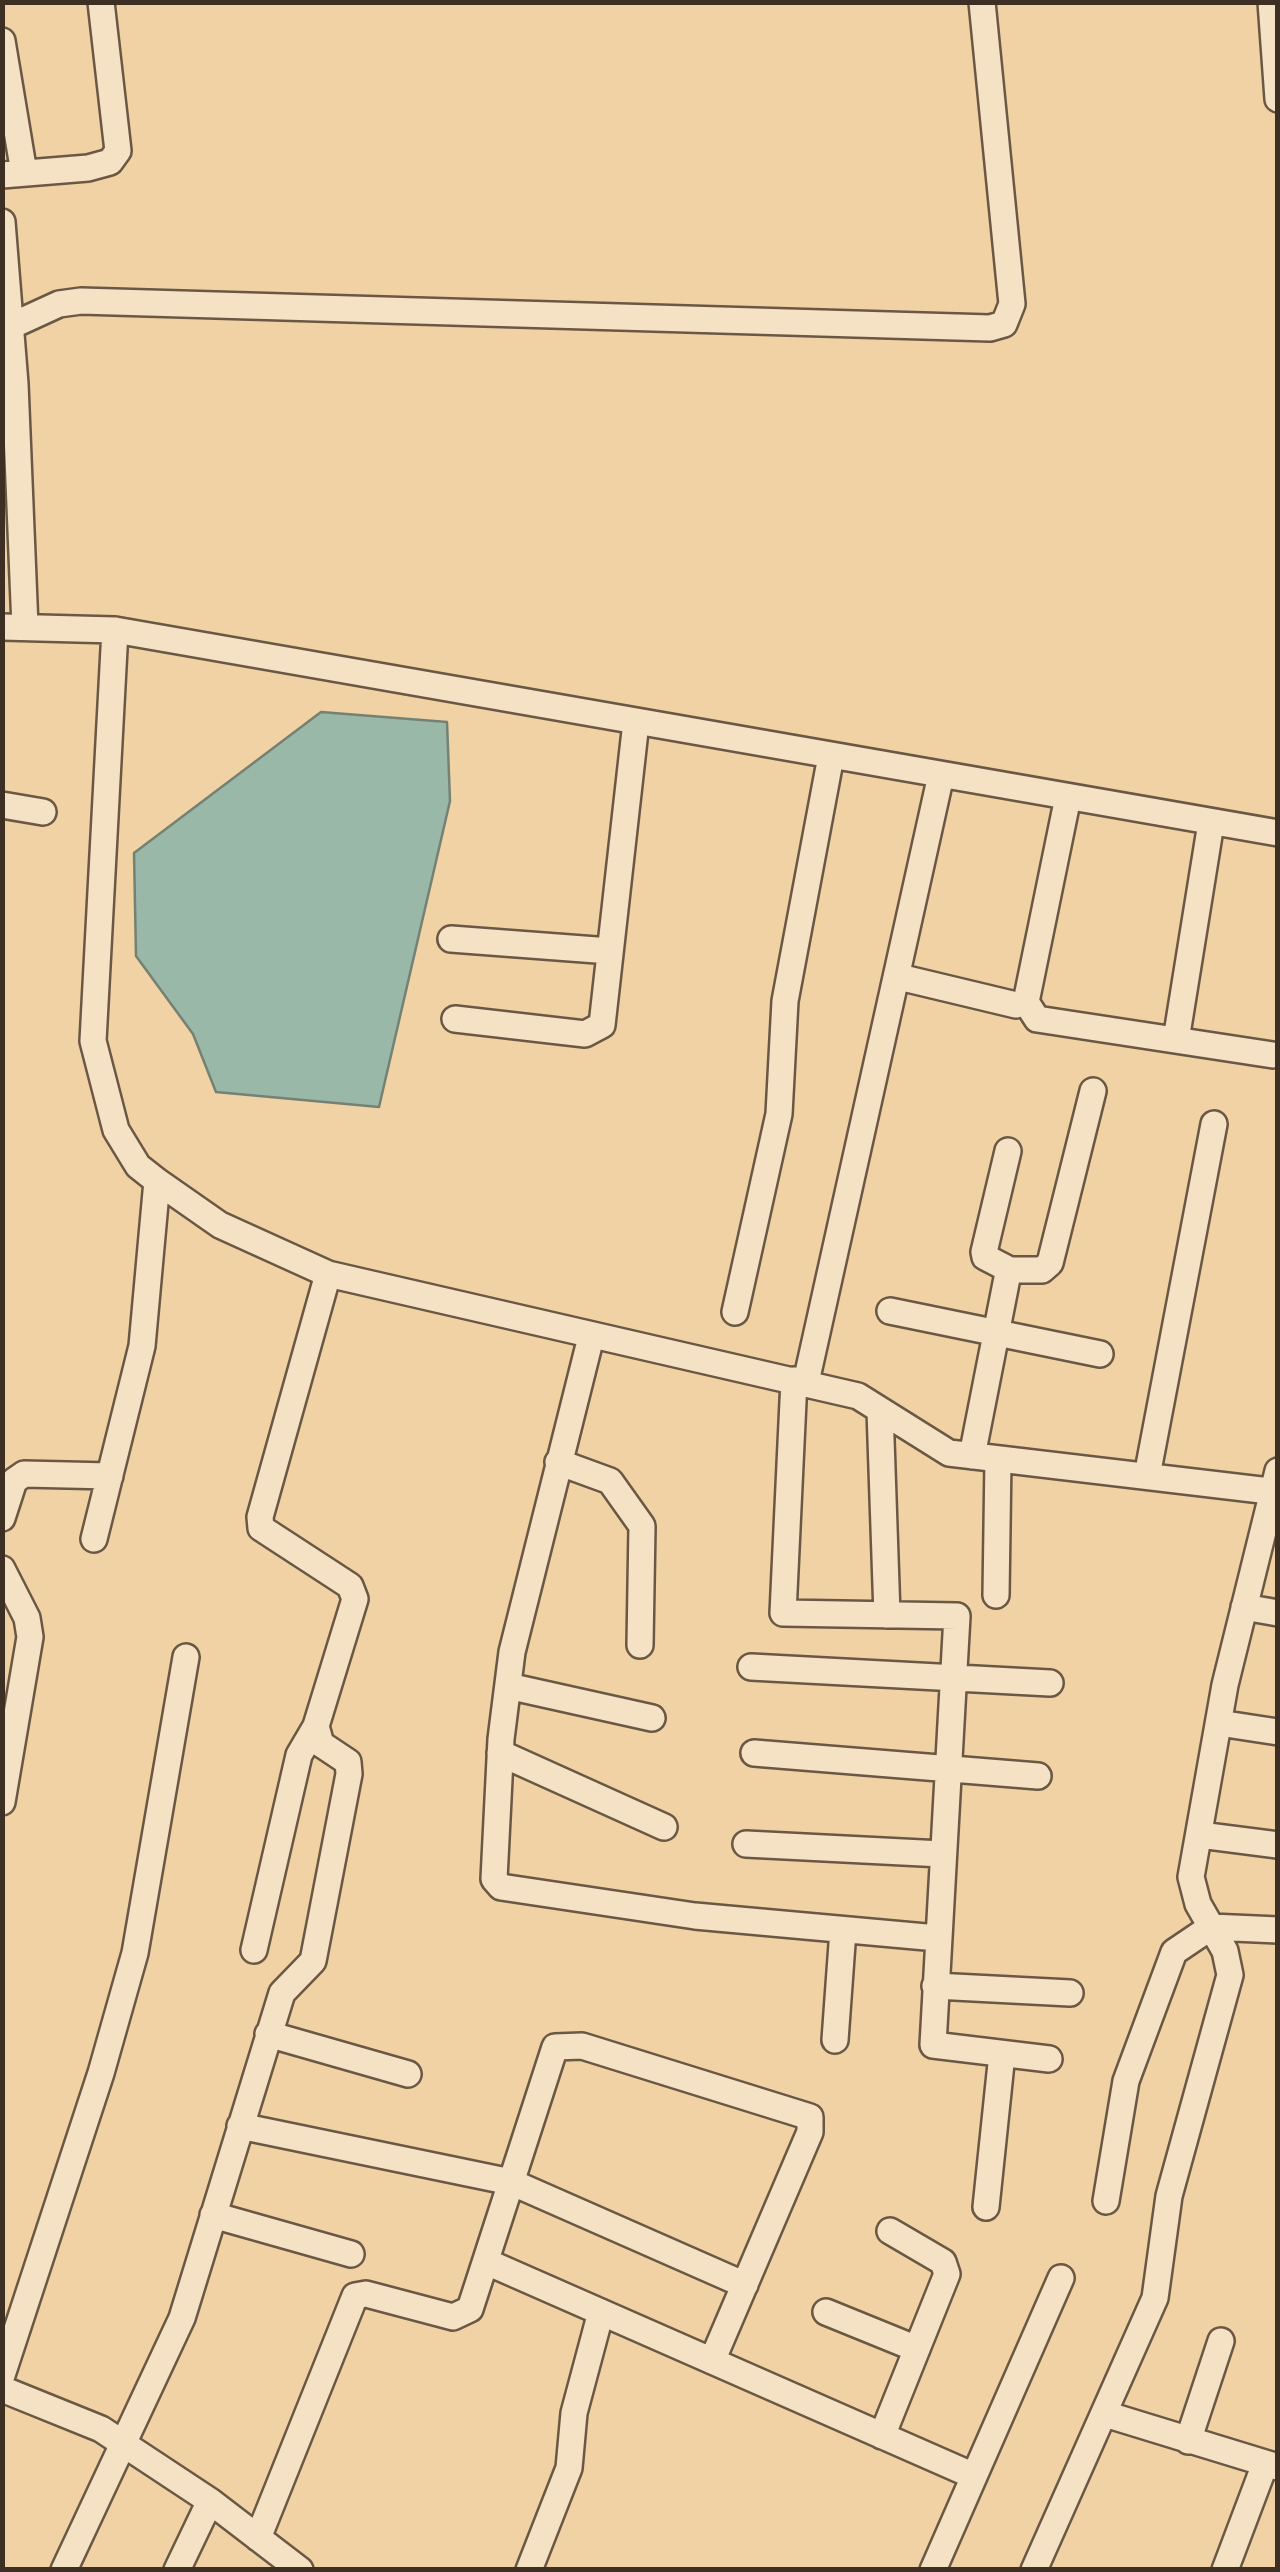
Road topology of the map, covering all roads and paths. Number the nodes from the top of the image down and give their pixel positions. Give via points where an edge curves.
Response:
1 (101, 2) edge
2 (982, 2) edge
3 (1271, 2) edge
4 (2, 41) edge
5 (1276, 45) edge
6 (1278, 99) edge
7 (13, 175) edge
8 (2, 222) edge
9 (11, 326) junction
10 (14, 627) edge
11 (115, 630) junction
12 (636, 722) junction
13 (830, 756) junction
14 (942, 775) junction
15 (1068, 798) junction
16 (2, 806) edge
17 (43, 812) dead end
18 (1212, 822) junction
19 (1278, 833) edge
20 (451, 938) dead end
21 (610, 952) junction
22 (899, 977) junction
23 (1026, 1002) junction
24 (455, 1019) dead end
25 (1176, 1040) junction
26 (1273, 1055) dead end
27 (1093, 1091) dead end
28 (1214, 1124) dead end
29 (1008, 1151) dead end
30 (157, 1181) junction
31 (1010, 1270) junction
32 (328, 1274) junction
33 (890, 1311) dead end
34 (735, 1312) dead end
35 (995, 1333) junction
36 (591, 1337) junction
37 (1100, 1354) dead end
38 (800, 1381) junction
39 (880, 1410) junction
40 (985, 1458) junction
41 (558, 1462) junction
42 (110, 1476) junction
43 (1146, 1476) junction
44 (8, 1479) edge
45 (1276, 1484) edge
46 (2, 1518) edge
47 (94, 1539) dead end
48 (2, 1569) edge
49 (996, 1595) dead end
50 (1244, 1607) junction
51 (1278, 1613) edge
52 (887, 1615) junction
53 (640, 1645) dead end
54 (186, 1657) dead end
55 (751, 1667) dead end
56 (954, 1680) junction
57 (1050, 1683) dead end
58 (508, 1686) junction
59 (652, 1718) dead end
60 (1220, 1723) junction
61 (316, 1726) junction
62 (1278, 1732) edge
63 (500, 1753) junction
64 (754, 1753) dead end
65 (948, 1766) junction
66 (1038, 1776) dead end
67 (2, 1802) edge
68 (664, 1826) dead end
69 (1200, 1835) junction
70 (746, 1844) dead end
71 (1278, 1845) edge
72 (942, 1854) junction
73 (1211, 1927) junction
74 (843, 1930) junction
75 (1278, 1930) edge
76 (937, 1938) junction
77 (254, 1950) dead end
78 (935, 1986) junction
79 (1070, 1994) dead end
80 (268, 2034) junction
81 (834, 2040) dead end
82 (1002, 2054) junction
83 (1049, 2059) dead end
84 (408, 2074) dead end
85 (240, 2126) junction
86 (511, 2182) junction
87 (1106, 2202) dead end
88 (986, 2207) dead end
89 (213, 2215) junction
90 (890, 2231) dead end
91 (351, 2254) dead end
92 (487, 2262) junction
93 (1061, 2278) dead end
94 (745, 2285) junction
95 (601, 2312) junction
96 (826, 2312) dead end
97 (1221, 2341) dead end
98 (917, 2349) junction
99 (712, 2362) junction
100 (2, 2375) edge
101 (2, 2389) edge
102 (1105, 2414) junction
103 (882, 2436) junction
104 (1188, 2440) junction
105 (124, 2444) junction
106 (1271, 2466) edge
107 (974, 2476) junction
108 (210, 2501) junction
109 (258, 2538) junction
110 (294, 2568) edge
111 (1035, 2569) edge
112 (64, 2570) edge
113 (176, 2570) edge
114 (529, 2570) edge
115 (933, 2570) edge
116 (1226, 2570) edge

1 - 7 street via 118,151 110,162 88,168
2 - 9 street via 1012,304 1004,324 81,301
3 - 5 street
4 - 7 street
5 - 6 street
8 - 9 street
9 - 10 street
10 - 11 street
11 - 12 street
11 - 30 street via 94,1042 116,1130 138,1166
12 - 13 street
12 - 21 street
13 - 14 street
13 - 34 street via 785,1001 777,1125
14 - 15 street
14 - 22 street
15 - 18 street
15 - 23 street
16 - 17 street
18 - 19 street
18 - 25 street
20 - 21 street
21 - 24 street via 602,1024 594,1032
22 - 23 street
22 - 38 street
23 - 25 street via 1042,1020
25 - 26 street
27 - 31 street via 1050,1263 1042,1270
28 - 43 street
29 - 31 street via 984,1252
30 - 32 street via 220,1225
30 - 42 street via 148,1304
31 - 35 street
32 - 36 street
32 - 61 street via 260,1517 262,1528 350,1586 356,1599
33 - 35 street
35 - 37 street
35 - 40 street
36 - 38 street
36 - 41 street
38 - 39 street via 858,1396
38 - 52 street via 783,1613
39 - 40 street via 949,1454
39 - 52 street
40 - 43 street
40 - 49 street
41 - 53 street via 610,1480 642,1526
41 - 58 street
42 - 44 street
42 - 47 street
43 - 45 street
44 - 46 street
45 - 50 street
48 - 67 street via 30,1637
50 - 51 street
50 - 60 street
52 - 56 street via 957,1616
54 - 100 street via 134,1953 102,2073
55 - 56 street
56 - 57 street
56 - 65 street
58 - 59 street
58 - 63 street
60 - 62 street
60 - 69 street
61 - 77 street via 299,1755
61 - 80 street via 321,1744 348,1762 349,1774 313,1961 282,1993
63 - 68 street
63 - 74 street via 492,1864 501,1887
64 - 65 street
65 - 66 street
65 - 72 street
69 - 71 street
69 - 73 street via 1192,1890
70 - 72 street
72 - 76 street
73 - 75 street
73 - 87 street via 1174,1952 1126,2081
73 - 102 street via 1230,1975 1169,2196 1158,2289
74 - 76 street
74 - 81 street
76 - 78 street
78 - 79 street
78 - 82 street via 933,2046
80 - 84 street
80 - 85 street
82 - 83 street
82 - 88 street
85 - 86 street
85 - 89 street
86 - 92 street
86 - 94 street
86 - 94 street via 549,2057 566,2044 800,2111 810,2118 810,2132
89 - 91 street
89 - 105 street via 182,2318
90 - 98 street via 947,2266
92 - 95 street
92 - 109 street via 464,2315 356,2296
93 - 107 street
94 - 99 street
95 - 99 street
95 - 114 street via 574,2414 563,2490
96 - 98 street
97 - 104 street
98 - 103 street
99 - 103 street
101 - 105 street
102 - 104 street
102 - 111 street
103 - 107 street
104 - 106 street
105 - 108 street
105 - 112 street
106 - 116 street
107 - 115 street
108 - 109 street
108 - 113 street
109 - 110 street

